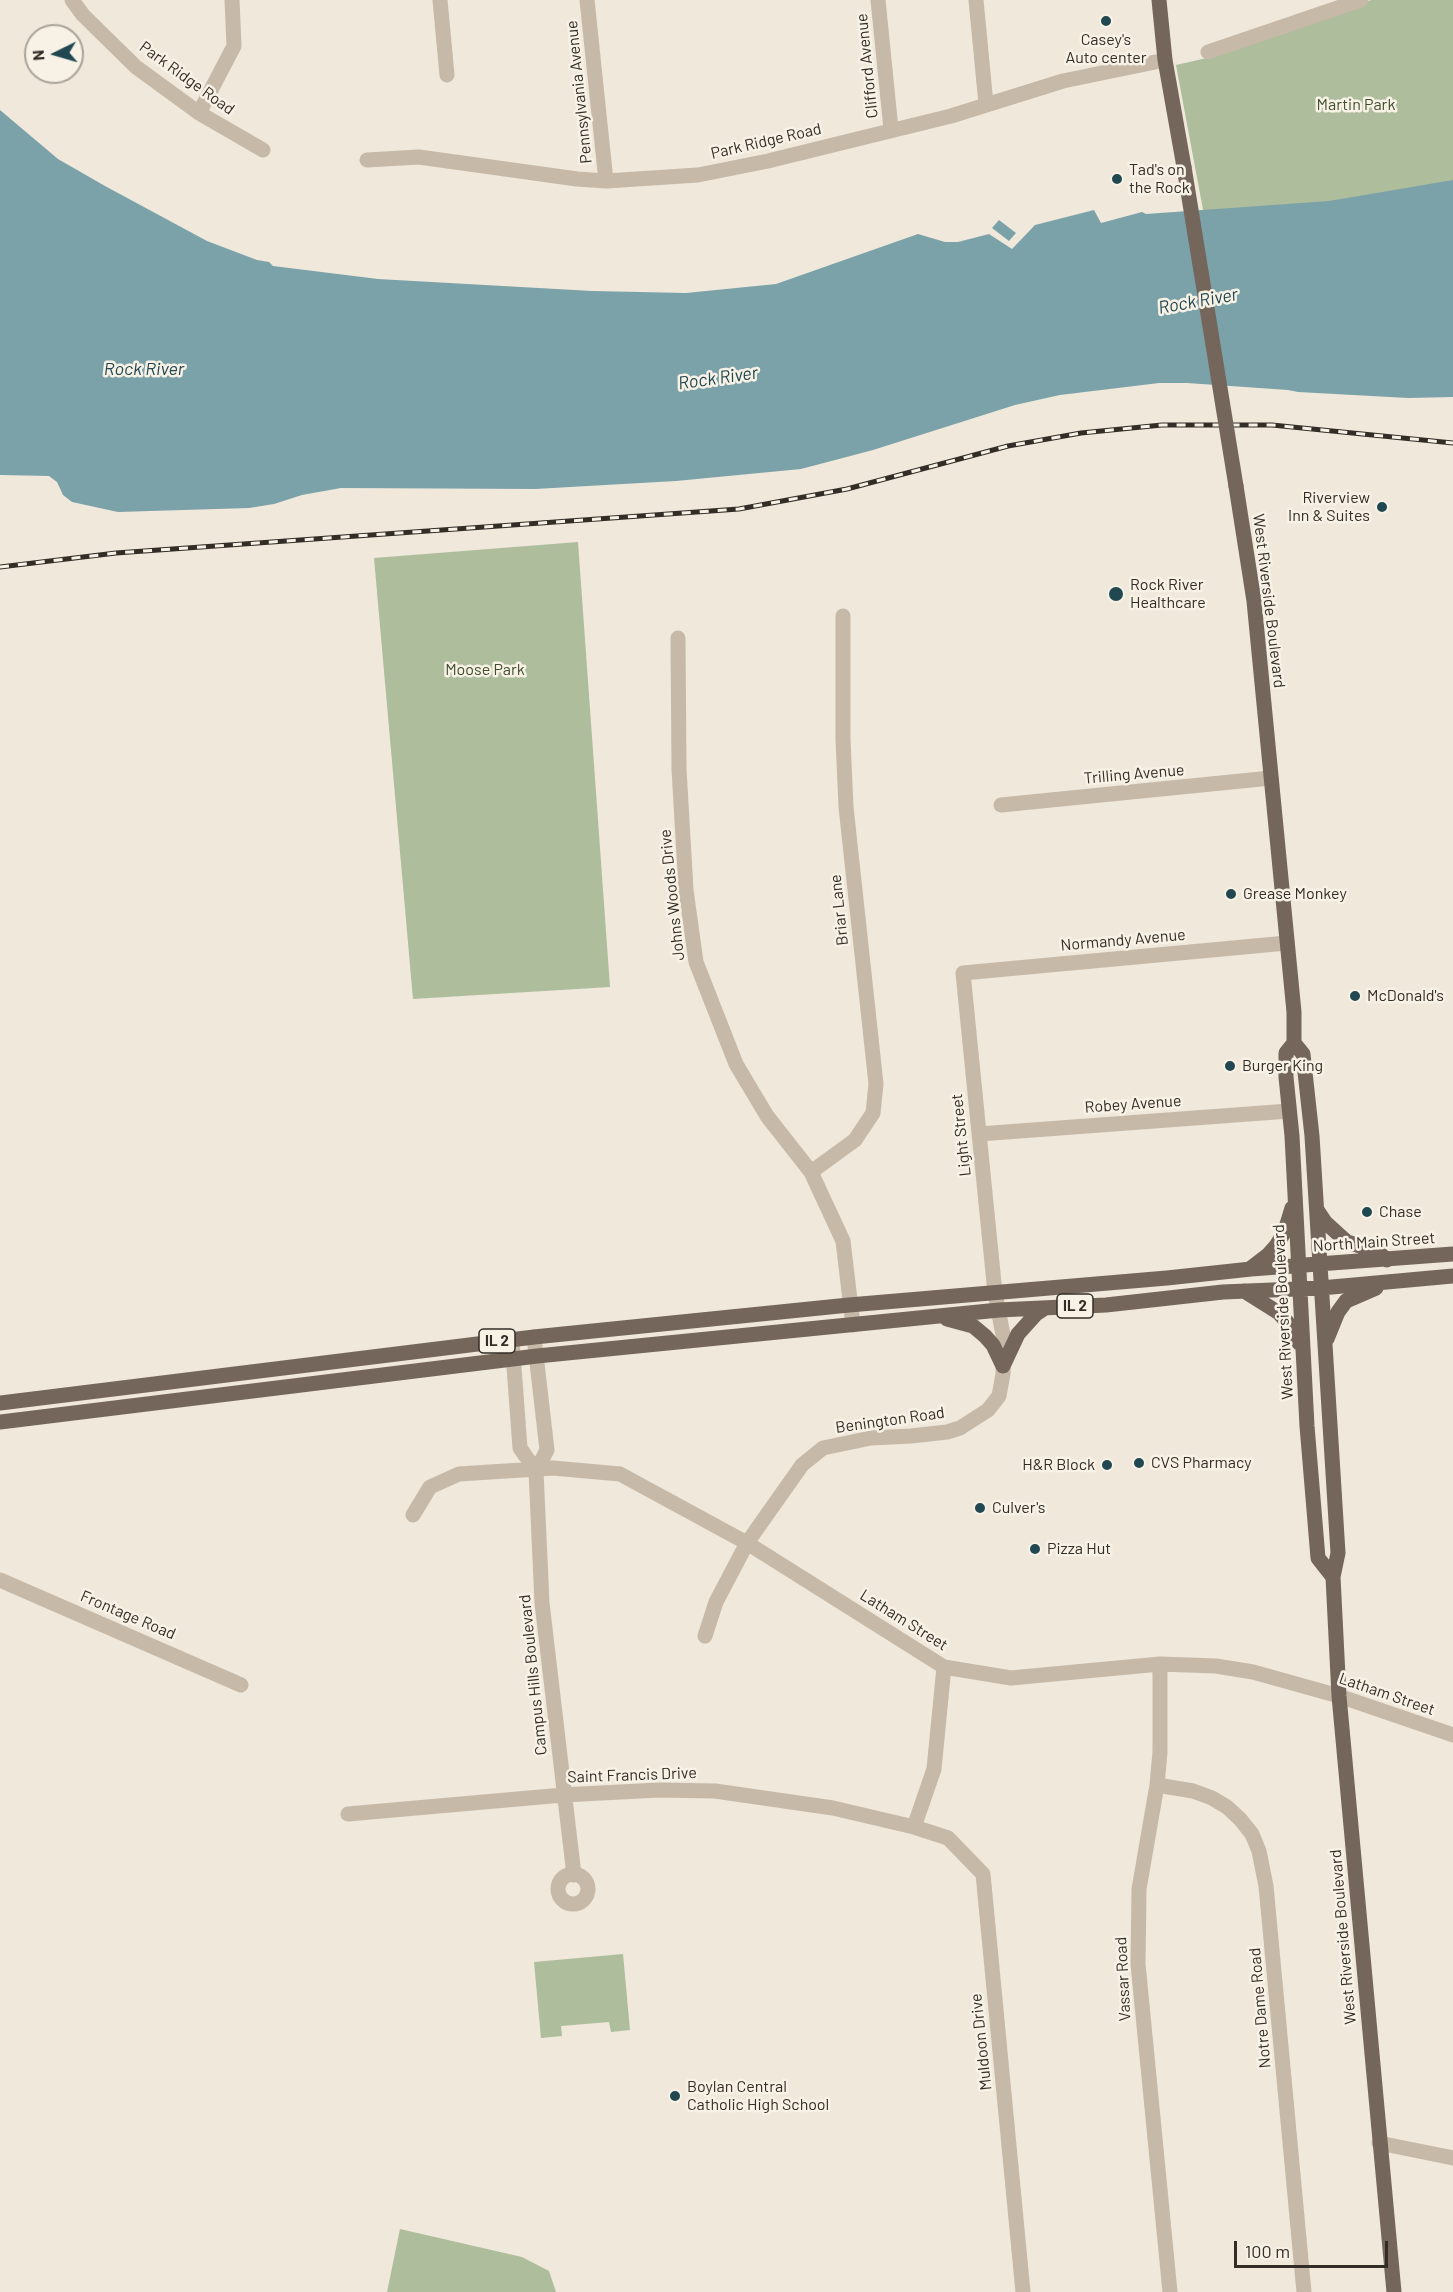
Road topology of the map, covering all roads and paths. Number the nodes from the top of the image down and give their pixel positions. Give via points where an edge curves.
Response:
1 (72, 0) edge
2 (232, 0) edge
3 (440, 0) edge
4 (587, 0) edge
5 (878, 0) edge
6 (976, 0) edge
7 (1159, 0) edge
8 (1360, 0) edge
9 (1208, 52) dead end
10 (1165, 60) junction
11 (447, 75) dead end
12 (986, 104) junction
13 (199, 114) junction
14 (891, 129) junction
15 (263, 150) dead end
16 (367, 160) dead end
17 (606, 181) junction
18 (843, 616) dead end
19 (678, 638) dead end
20 (1271, 778) junction
21 (1001, 805) dead end
22 (1287, 943) junction
23 (963, 973) joint
24 (1294, 1043) junction
25 (1289, 1111) junction
26 (979, 1134) junction
27 (811, 1172) junction
28 (1295, 1196) junction
29 (1317, 1210) junction
30 (1453, 1254) edge
31 (1387, 1260) junction
32 (1320, 1264) junction
33 (1298, 1266) junction
34 (1251, 1269) junction
35 (1453, 1276) edge
36 (1387, 1283) junction
37 (1322, 1288) junction
38 (1298, 1289) junction
39 (1244, 1291) junction
40 (995, 1293) junction
41 (849, 1305) junction
42 (1045, 1308) junction
43 (999, 1310) junction
44 (939, 1316) junction
45 (853, 1325) junction
46 (534, 1337) junction
47 (512, 1340) junction
48 (1325, 1345) junction
49 (1302, 1349) junction
50 (537, 1356) junction
51 (514, 1359) junction
52 (1003, 1366) junction
53 (0, 1403) edge
54 (0, 1422) edge
55 (536, 1471) junction
56 (413, 1515) dead end
57 (747, 1543) junction
58 (1333, 1577) junction
59 (0, 1580) edge
60 (705, 1636) dead end
61 (1160, 1664) junction
62 (944, 1667) junction
63 (242, 1685) dead end
64 (1340, 1696) junction
65 (1453, 1735) edge
66 (1157, 1785) junction
67 (563, 1794) junction
68 (348, 1814) dead end
69 (914, 1827) junction
70 (574, 1875) dead end
71 (1379, 2143) junction
72 (1453, 2158) edge
73 (1023, 2292) edge
74 (1170, 2292) edge
75 (1304, 2292) edge
76 (1394, 2292) edge

1 - 13 street, Park Ridge Road via 136,67
2 - 13 street via 234,46
3 - 11 street
4 - 17 street, Pennsylvania Avenue
5 - 14 street, Clifford Avenue
6 - 12 street
7 - 10 main road, West Riverside Boulevard
8 - 9 street
10 - 12 street, Park Ridge Road via 1063,81
10 - 20 main road, West Riverside Boulevard, bridge via 1254,601
12 - 14 street, Park Ridge Road
13 - 15 street, Park Ridge Road
14 - 17 street, Park Ridge Road via 727,170
16 - 17 street, Park Ridge Road via 419,157
18 - 27 street, Briar Lane via 846,807 876,1084 873,1113 855,1140
19 - 27 street, Johns Woods Drive via 679,780 686,890 696,962 736,1064 767,1116
20 - 21 street, Trilling Avenue
20 - 22 main road, West Riverside Boulevard
22 - 23 street, Normandy Avenue
22 - 24 main road, West Riverside Boulevard
23 - 26 street, Light Street
24 - 25 main road, West Riverside Boulevard via 1287,1053
24 - 29 main road, West Riverside Boulevard via 1303,1054
25 - 26 street, Robey Avenue
25 - 28 main road, West Riverside Boulevard
26 - 40 street, Light Street
27 - 41 street, Johns Woods Drive via 843,1241
28 - 33 main road, West Riverside Boulevard
28 - 34 main road via 1285,1231 1276,1246
29 - 31 main road via 1347,1242 1377,1251
29 - 32 main road, West Riverside Boulevard
30 - 31 main road, North Main Street / IL 2
31 - 32 main road, North Main Street / IL 2
32 - 33 main road, North Main Street / IL 2
32 - 37 main road, West Riverside Boulevard
33 - 34 main road, IL 2
33 - 38 main road, West Riverside Boulevard
34 - 40 main road, IL 2
35 - 36 main road, IL 2
36 - 37 main road, IL 2
36 - 48 main road via 1346,1301
37 - 38 main road, IL 2
37 - 48 main road, West Riverside Boulevard
38 - 39 main road, IL 2
38 - 49 main road, West Riverside Boulevard
39 - 42 main road, IL 2
39 - 49 main road via 1279,1313
40 - 41 main road, IL 2
40 - 43 street, Benington Road
41 - 45 street, Johns Woods Drive
41 - 46 main road, IL 2
42 - 43 main road, IL 2
42 - 52 main road via 1017,1334
43 - 44 main road, IL 2
43 - 52 street, Benington Road
44 - 45 main road, IL 2
44 - 52 main road via 973,1326 993,1345
45 - 50 main road, IL 2
46 - 47 main road, IL 2
46 - 50 street, Campus Hills Boulevard
47 - 51 street
47 - 53 main road, IL 2
48 - 58 main road, West Riverside Boulevard via 1338,1553
49 - 58 main road, West Riverside Boulevard via 1318,1558
50 - 51 main road, IL 2
50 - 55 street, Campus Hills Boulevard via 547,1450
51 - 54 main road, IL 2
51 - 55 street via 520,1448
52 - 57 street, Benington Road via 999,1396 988,1410 960,1428 823,1448 802,1465
55 - 56 street, Latham Street via 459,1474 430,1488
55 - 57 street, Latham Street via 553,1468 620,1473
55 - 67 street, Campus Hills Boulevard via 542,1604
57 - 60 street, Benington Road via 717,1602
57 - 62 street, Latham Street
58 - 64 main road, West Riverside Boulevard
59 - 63 street, Frontage Road
61 - 62 street, Latham Street via 1011,1678
61 - 64 street, Latham Street via 1253,1672
61 - 66 street, Vassar Road
62 - 69 street via 934,1769
64 - 65 street, Latham Street
64 - 71 main road, West Riverside Boulevard
66 - 74 street, Vassar Road via 1139,1889 1138,1964
66 - 75 street, Notre Dame Road via 1193,1791 1227,1807 1252,1834 1259,1851 1266,1886
67 - 68 street, Saint Francis Drive
67 - 69 street, Saint Francis Drive via 715,1791 833,1808
67 - 70 street, Campus Hills Boulevard
69 - 73 street, Muldoon Drive via 948,1838 983,1874
71 - 72 street
71 - 76 main road, West Riverside Boulevard

